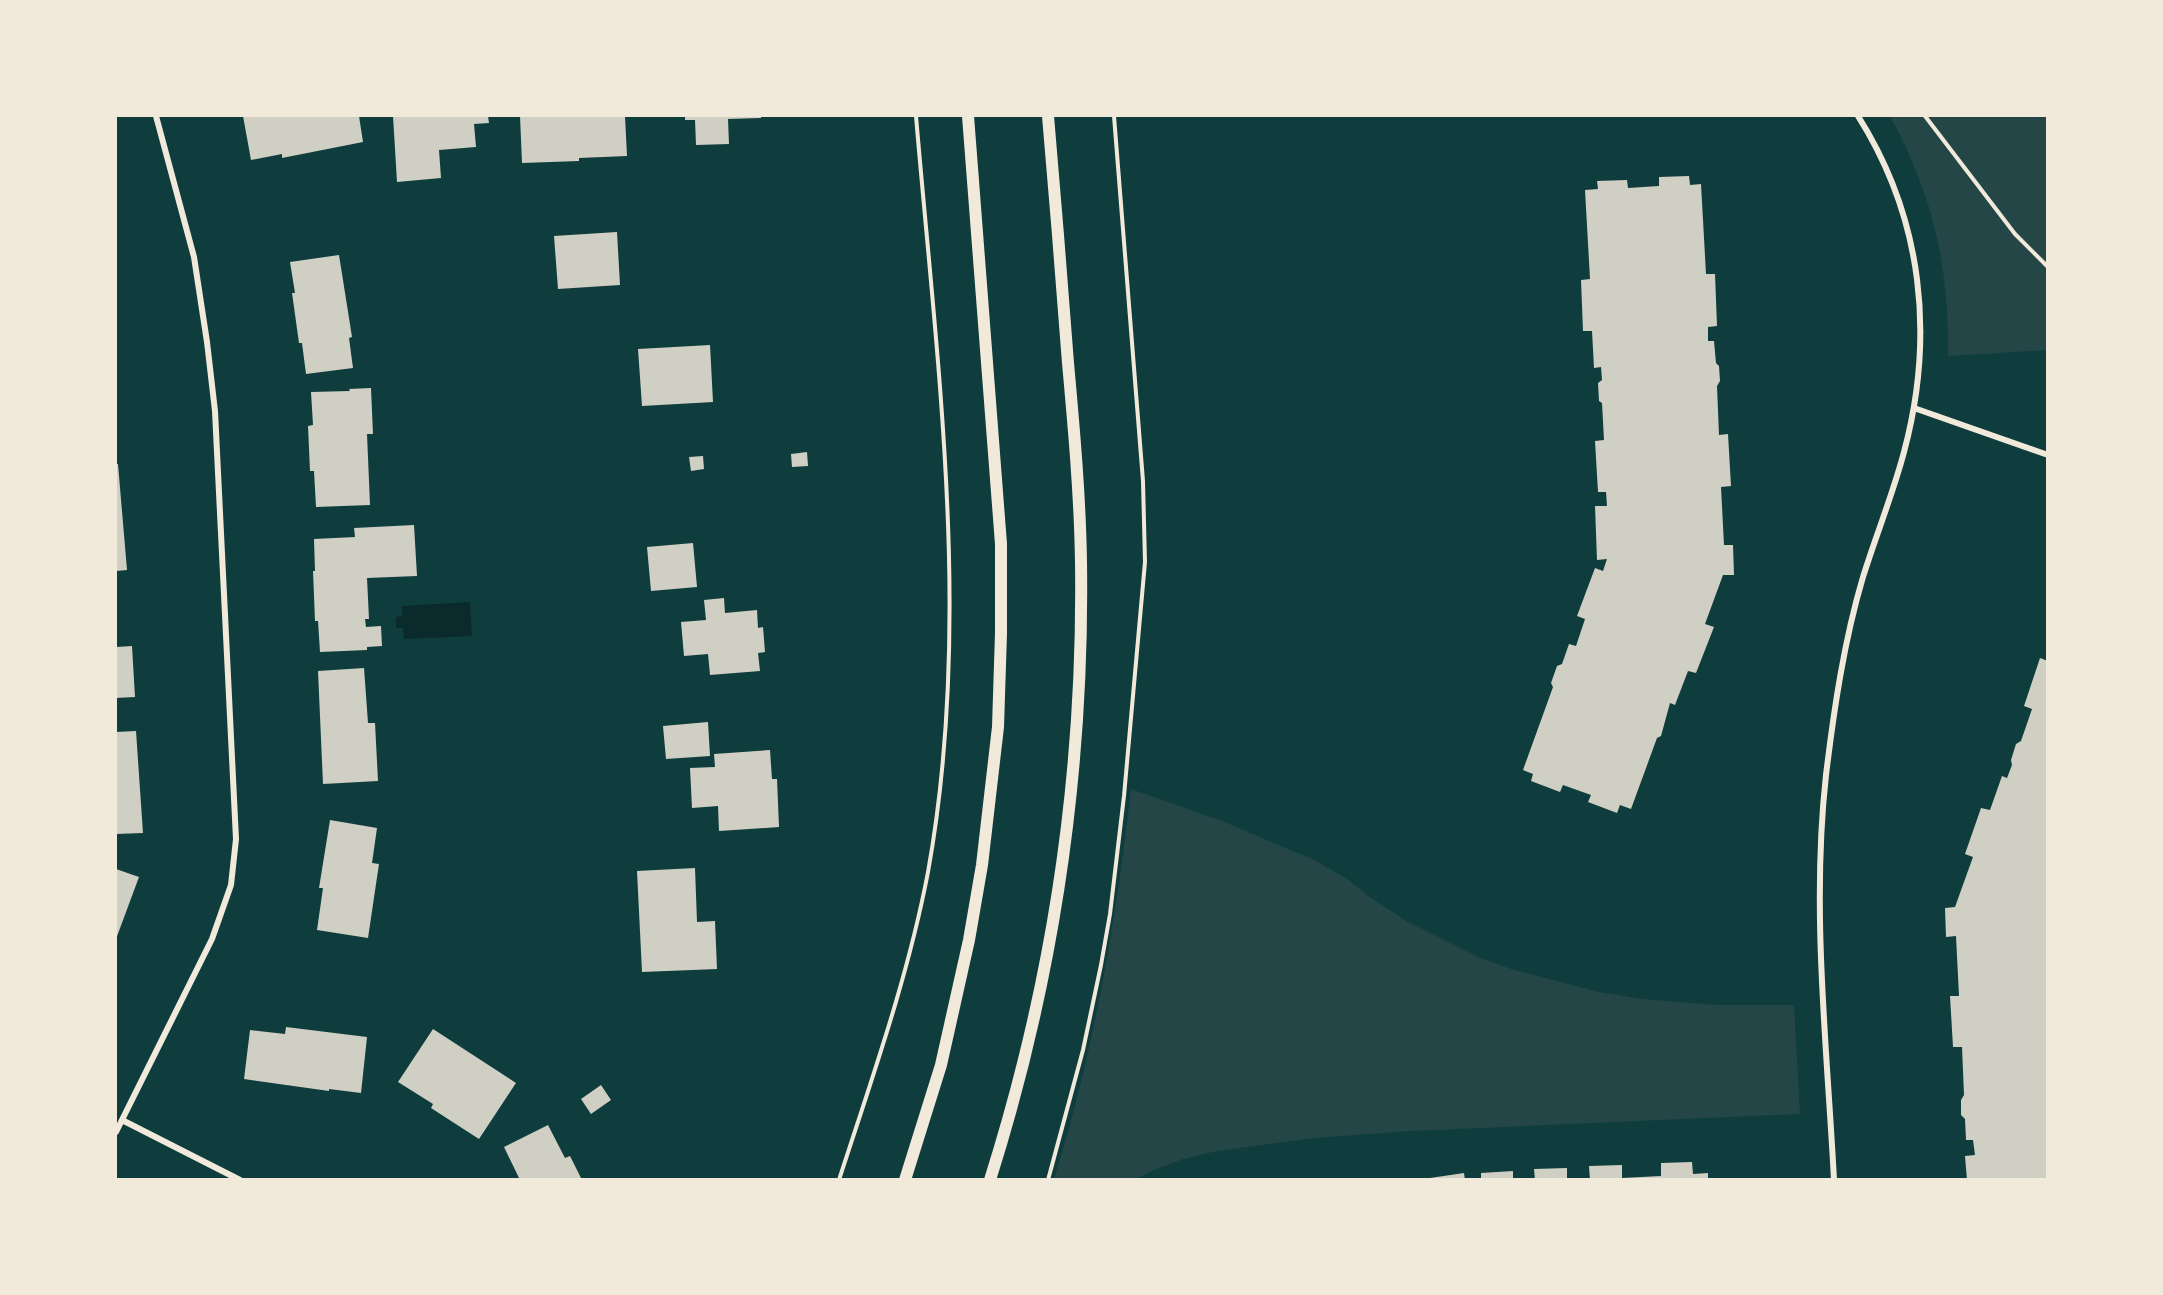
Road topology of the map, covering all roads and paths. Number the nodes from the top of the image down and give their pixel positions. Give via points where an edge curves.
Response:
1 (156, 116) edge
2 (916, 116) edge
3 (968, 116) edge
4 (1048, 116) edge
5 (1114, 116) edge
6 (1858, 116) edge
7 (1925, 116) edge
8 (2048, 267) edge
9 (1914, 408) junction
10 (2048, 455) edge
11 (122, 1120) junction
12 (116, 1132) edge
13 (240, 1179) edge
14 (839, 1179) edge
15 (905, 1179) edge
16 (990, 1179) edge
17 (1048, 1179) edge
18 (1834, 1179) edge

1 - 11 street via 194,257 215,411 236,839 231,885 212,939
2 - 14 path via 947,519 950,662 946,735 928,873 908,961
3 - 15 main road via 1001,544 998,727 969,940 941,1065
4 - 16 main road via 1079,520 1078,691 1067,819 1047,948 1020,1072
5 - 17 path via 1143,481 1144,562 1110,914 1083,1050
6 - 9 street via 1899,200 1917,271 1922,335
7 - 8 path via 2015,234
9 - 10 street
9 - 18 street via 1904,454 1853,618 1826,778 1821,932
11 - 12 street
11 - 13 street

